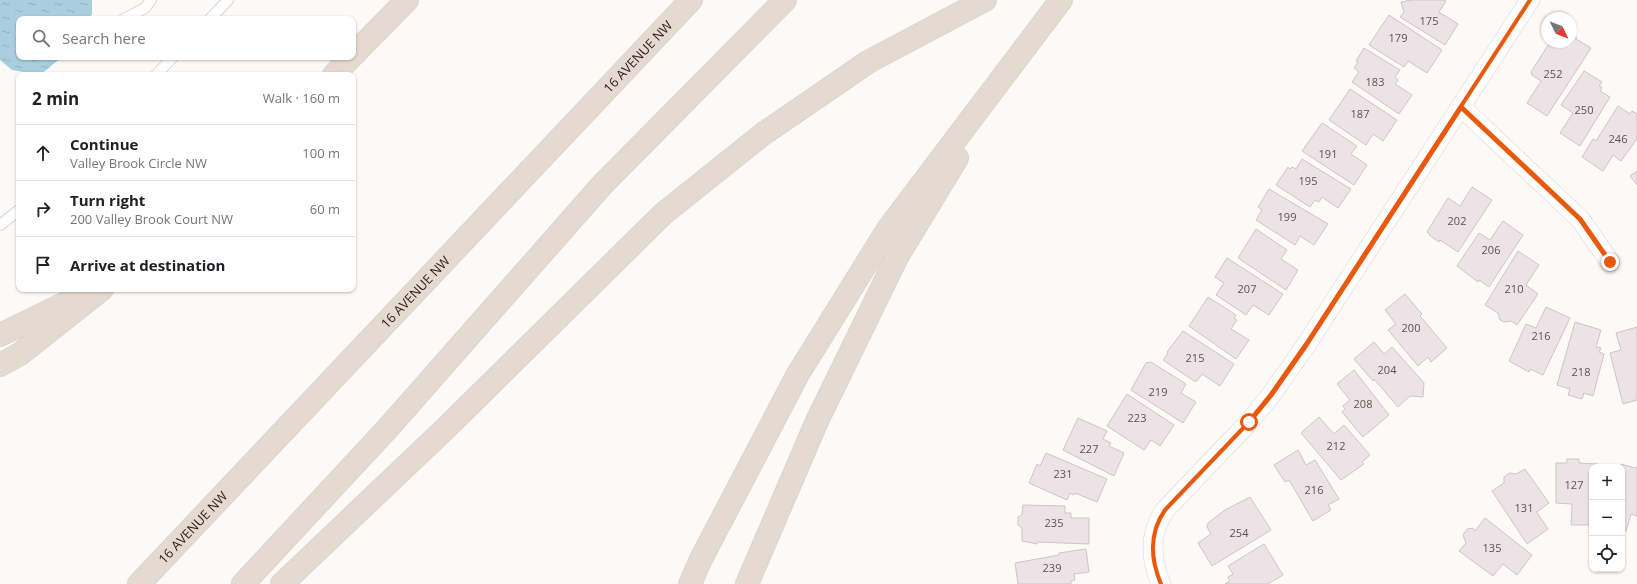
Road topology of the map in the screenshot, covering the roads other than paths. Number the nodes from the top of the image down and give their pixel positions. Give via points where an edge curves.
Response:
1 (151, 0) edge
2 (228, 0) edge
3 (407, 0) edge
4 (691, 0) edge
5 (785, 0) edge
6 (985, 0) edge
7 (1061, 0) edge
8 (1530, 0) edge
9 (130, 16) edge
10 (213, 16) edge
11 (356, 52) edge
12 (1020, 52) junction
13 (170, 60) edge
14 (348, 60) edge
15 (159, 72) edge
16 (337, 72) edge
17 (1461, 107) junction
18 (16, 212) edge
19 (0, 225) edge
20 (1610, 262) dead end
21 (88, 292) edge
22 (98, 292) edge
23 (0, 336) edge
24 (0, 365) edge
25 (138, 584) edge
26 (243, 584) edge
27 (282, 584) edge
28 (690, 584) edge
29 (747, 584) edge
30 (1161, 584) edge

1 - 9 lane via 145,8
2 - 10 lane
3 - 11 highway
4 - 25 highway, 16 AVENUE NW
5 - 26 highway via 602,185 388,428
6 - 27 highway via 868,62 763,134 663,214 448,426
7 - 12 highway
8 - 17 street
12 - 28 highway via 888,229 814,347 704,552
12 - 29 highway via 897,257 817,421
13 - 15 lane
14 - 16 highway
17 - 20 street via 1580,219
17 - 30 street via 1271,395 1158,520 1151,553
18 - 19 lane
21 - 23 highway
22 - 24 highway via 20,354

